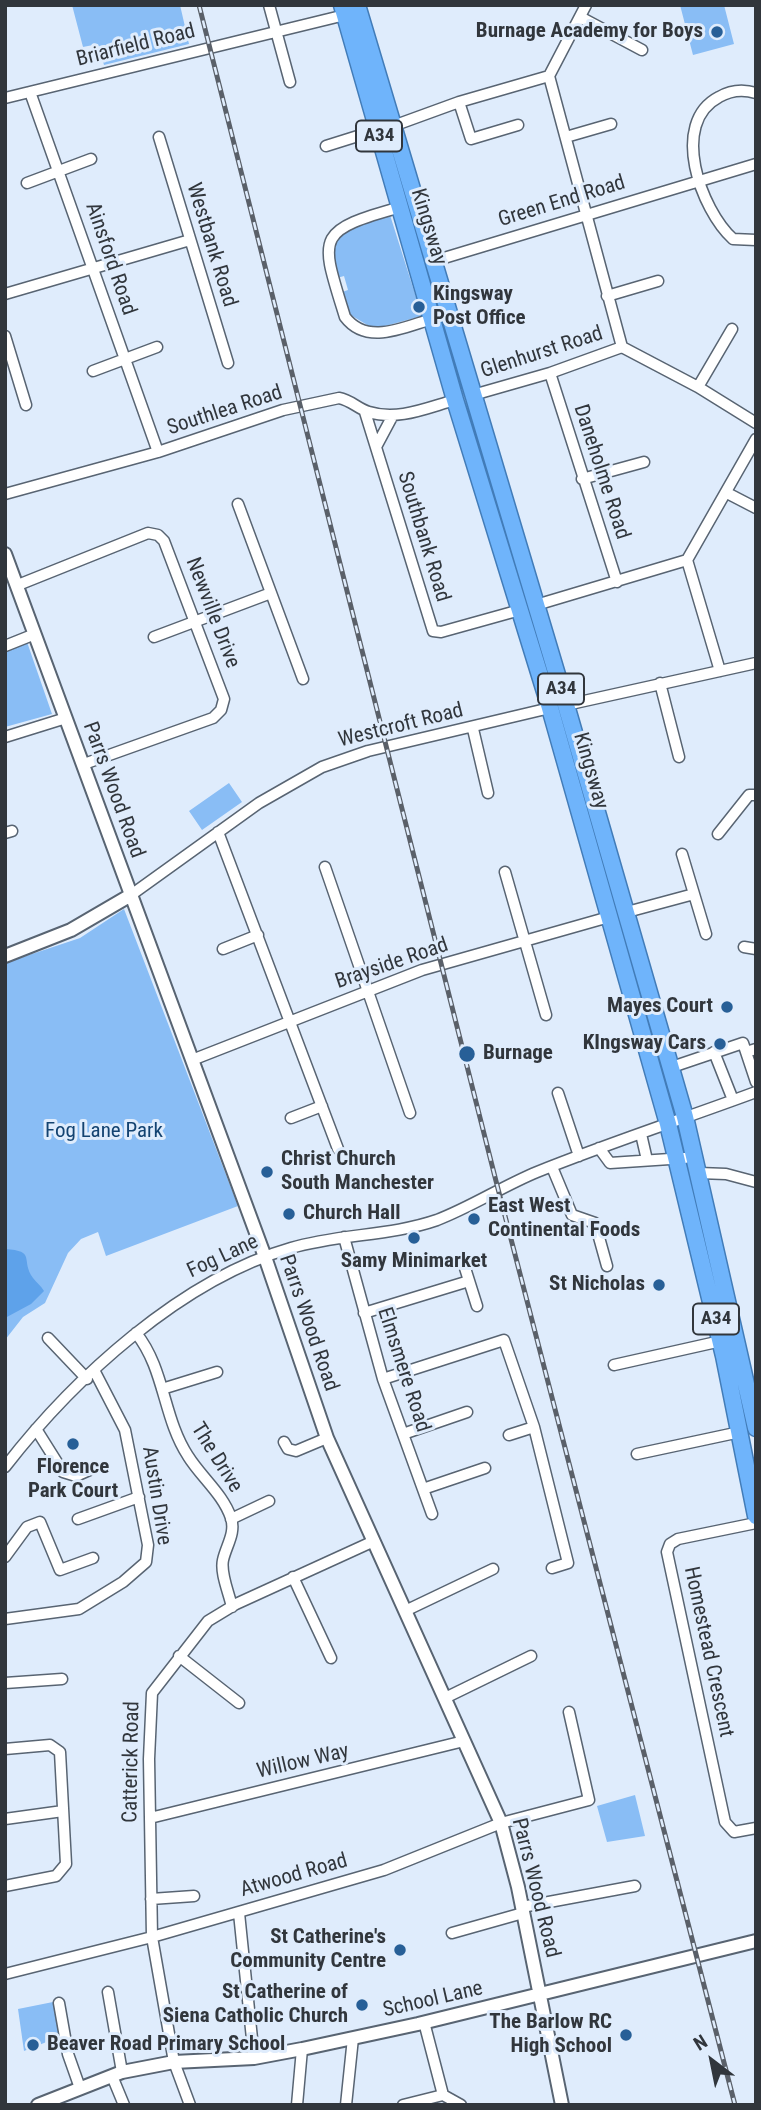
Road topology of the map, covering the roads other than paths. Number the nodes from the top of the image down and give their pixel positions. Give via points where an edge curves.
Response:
1 (269, 5) edge
2 (586, 5) edge
3 (348, 8) edge
4 (580, 17) junction
5 (276, 30) junction
6 (642, 50) dead end
7 (549, 76) junction
8 (289, 82) dead end
9 (30, 92) junction
10 (756, 93) edge
11 (5, 98) edge
12 (459, 102) junction
13 (611, 124) dead end
14 (518, 125) dead end
15 (385, 128) junction
16 (159, 137) dead end
17 (566, 138) junction
18 (326, 146) dead end
19 (91, 159) dead end
20 (756, 164) edge
21 (59, 171) junction
22 (701, 181) junction
23 (27, 183) dead end
24 (401, 207) junction
25 (584, 215) junction
26 (190, 240) junction
27 (756, 240) edge
28 (426, 263) junction
29 (92, 269) junction
30 (658, 281) dead end
31 (5, 294) edge
32 (607, 296) junction
33 (432, 319) junction
34 (732, 328) dead end
35 (5, 336) edge
36 (157, 347) dead end
37 (622, 347) junction
38 (125, 359) junction
39 (228, 363) dead end
40 (93, 371) dead end
41 (550, 373) junction
42 (698, 387) junction
43 (473, 395) junction
44 (455, 400) junction
45 (26, 405) dead end
46 (365, 412) junction
47 (392, 417) junction
48 (756, 423) edge
49 (756, 439) edge
50 (376, 447) junction
51 (158, 453) junction
52 (644, 462) dead end
53 (582, 479) junction
54 (727, 493) junction
55 (5, 494) edge
56 (238, 504) dead end
57 (756, 508) edge
58 (5, 554) edge
59 (687, 560) junction
60 (617, 582) junction
61 (18, 585) junction
62 (271, 593) junction
63 (528, 608) junction
64 (195, 622) junction
65 (35, 634) junction
66 (154, 637) dead end
67 (5, 646) edge
68 (756, 663) edge
69 (720, 671) junction
70 (303, 679) dead end
71 (660, 683) junction
72 (558, 707) junction
73 (66, 718) junction
74 (473, 729) junction
75 (5, 737) edge
76 (679, 757) dead end
77 (84, 764) junction
78 (488, 793) dead end
79 (756, 795) edge
80 (218, 832) junction
81 (718, 834) dead end
82 (682, 854) dead end
83 (325, 867) dead end
84 (505, 872) dead end
85 (694, 894) junction
86 (131, 895) junction
87 (627, 912) junction
88 (609, 916) junction
89 (706, 934) dead end
90 (258, 935) junction
91 (525, 942) junction
92 (744, 947) dead end
93 (223, 949) dead end
94 (756, 949) edge
95 (5, 956) edge
96 (369, 991) junction
97 (546, 1015) dead end
98 (289, 1020) junction
99 (655, 1022) junction
100 (751, 1050) edge
101 (715, 1052) junction
102 (192, 1060) junction
103 (669, 1068) junction
104 (756, 1082) edge
105 (756, 1092) edge
106 (558, 1093) dead end
107 (733, 1100) junction
108 (322, 1106) junction
109 (410, 1113) dead end
110 (685, 1117) junction
111 (291, 1118) dead end
112 (668, 1124) junction
113 (641, 1134) junction
114 (599, 1148) junction
115 (338, 1149) dead end
116 (579, 1156) junction
117 (681, 1159) junction
118 (647, 1160) junction
119 (552, 1167) junction
120 (699, 1173) junction
121 (752, 1181) edge
122 (703, 1217) junction
123 (344, 1237) junction
124 (700, 1254) junction
125 (265, 1257) junction
126 (607, 1266) dead end
127 (465, 1268) dead end
128 (469, 1281) junction
129 (477, 1306) dead end
130 (363, 1313) junction
131 (136, 1333) junction
132 (48, 1338) dead end
133 (721, 1341) junction
134 (614, 1365) dead end
135 (217, 1372) dead end
136 (91, 1376) junction
137 (383, 1378) junction
138 (162, 1389) junction
139 (467, 1412) dead end
140 (534, 1427) junction
141 (36, 1429) junction
142 (748, 1430) edge
143 (403, 1434) junction
144 (509, 1435) dead end
145 (327, 1438) junction
146 (284, 1442) dead end
147 (637, 1454) dead end
148 (5, 1466) edge
149 (94, 1468) dead end
150 (485, 1468) dead end
151 (423, 1489) junction
152 (139, 1497) junction
153 (269, 1501) dead end
154 (432, 1514) dead end
155 (756, 1516) edge
156 (231, 1518) junction
157 (78, 1519) dead end
158 (756, 1523) edge
159 (374, 1541) junction
160 (5, 1558) edge
161 (93, 1558) dead end
162 (552, 1568) dead end
163 (493, 1569) dead end
164 (293, 1577) junction
165 (232, 1607) junction
166 (405, 1612) junction
167 (5, 1619) edge
168 (179, 1656) junction
169 (531, 1656) dead end
170 (331, 1658) dead end
171 (62, 1679) dead end
172 (5, 1684) edge
173 (445, 1698) junction
174 (239, 1703) dead end
175 (569, 1712) dead end
176 (464, 1741) junction
177 (5, 1749) edge
178 (64, 1811) junction
179 (150, 1818) junction
180 (5, 1819) edge
181 (501, 1823) junction
182 (756, 1828) edge
183 (5, 1886) edge
184 (635, 1886) dead end
185 (194, 1896) dead end
186 (152, 1899) junction
187 (522, 1910) junction
188 (239, 1913) junction
189 (452, 1933) dead end
190 (152, 1937) junction
191 (756, 1941) edge
192 (5, 1974) edge
193 (108, 1992) dead end
194 (541, 1993) junction
195 (59, 2003) dead end
196 (424, 2022) junction
197 (353, 2038) junction
198 (302, 2049) junction
199 (254, 2058) junction
200 (174, 2063) junction
201 (117, 2074) junction
202 (80, 2088) junction
203 (443, 2095) junction
204 (56, 2101) edge
205 (38, 2105) edge
206 (124, 2105) edge
207 (190, 2105) edge
208 (297, 2105) edge
209 (346, 2105) edge
210 (403, 2105) edge
211 (461, 2105) edge
212 (562, 2105) edge

1 - 5 street
2 - 4 street
3 - 5 street, Briarfield Road
3 - 15 highway, Kingsway / A34
4 - 6 street
4 - 7 street
5 - 8 street
5 - 9 street, Briarfield Road
7 - 12 street
7 - 17 street
9 - 11 street, Briarfield Road
9 - 21 street, Ainsford Road
10 - 22 street via 729,92 697,115 692,145
12 - 14 street via 471,139
12 - 15 street
13 - 17 street
15 - 18 street
15 - 24 highway, Kingsway / A34
15 - 28 highway, Kingsway / A34
16 - 26 street, Westbank Road
17 - 25 street
19 - 21 street
20 - 22 street, Green End Road
21 - 23 street
21 - 29 street, Ainsford Road
22 - 25 street, Green End Road
22 - 27 street via 711,214 722,229 733,239
24 - 28 highway, Kingsway / A34
24 - 33 street via 347,223 330,244 327,259 345,317 352,324 375,334
25 - 28 street, Green End Road
25 - 32 street
26 - 29 street
26 - 39 street, Westbank Road
28 - 33 highway, Kingsway / A34
28 - 43 highway, Kingsway / A34
29 - 31 street
29 - 38 street, Ainsford Road
30 - 32 street
32 - 37 street
33 - 44 highway, Kingsway / A34
34 - 42 street
35 - 45 street
36 - 38 street
37 - 41 street, Glenhurst Road
37 - 42 street
38 - 40 street
38 - 51 street, Ainsford Road
41 - 43 street, Glenhurst Road
41 - 53 street, Daneholme Road
42 - 48 street
43 - 63 highway, Kingsway / A34
44 - 47 street, Southlea Road
44 - 63 highway, Kingsway / A34
46 - 47 street, Southlea Road
46 - 50 street, Southbank Road
46 - 51 street, Southlea Road via 339,398 283,411
47 - 50 street
49 - 54 street
50 - 63 street, Southbank Road via 433,631
51 - 55 street, Southlea Road
52 - 53 street
53 - 60 street, Daneholme Road
54 - 57 street
54 - 59 street
56 - 62 street
58 - 61 street, Parrs Wood Road
59 - 60 street
59 - 69 street
60 - 63 street
61 - 64 street, Newville Drive via 148,533 158,535
61 - 65 street, Parrs Wood Road
62 - 64 street
62 - 70 street
63 - 72 highway, Kingsway / A34
64 - 66 street
64 - 77 street, Newville Drive via 224,699 221,710 213,718
65 - 67 street
65 - 73 street, Parrs Wood Road
68 - 69 street, Westcroft Road
69 - 71 street, Westcroft Road
71 - 72 street, Westcroft Road
71 - 76 street
72 - 74 street, Westcroft Road
72 - 87 highway, Kingsway / A34
72 - 88 highway, Kingsway / A34
73 - 75 street
73 - 77 street, Parrs Wood Road
74 - 78 street
74 - 80 street, Westcroft Road via 368,751 322,767
77 - 86 street, Parrs Wood Road
79 - 81 street via 748,795
80 - 86 street, Westcroft Road
80 - 90 street
82 - 85 street
83 - 96 street
84 - 91 street
85 - 87 street
85 - 89 street
86 - 95 street via 71,930
86 - 102 street, Parrs Wood Road
87 - 99 highway, Kingsway / A34
88 - 91 street, Brayside Road
88 - 112 highway, Kingsway / A34
90 - 93 street
90 - 98 street
91 - 96 street, Brayside Road via 422,970
91 - 97 street
92 - 94 street
96 - 98 street, Brayside Road
96 - 109 street
98 - 102 street, Brayside Road
98 - 108 street
99 - 103 highway, Kingsway / A34
99 - 112 highway via 656,1047 674,1110
100 - 101 street via 743,1043
100 - 104 street
101 - 103 street
101 - 107 street
102 - 125 street, Parrs Wood Road
103 - 110 highway, Kingsway / A34
105 - 107 street, Fog Lane
106 - 116 street
107 - 110 street, Fog Lane
108 - 111 street
108 - 115 street
110 - 112 street, Fog Lane
110 - 117 highway via 678,1127
110 - 120 highway, Kingsway / A34
112 - 113 street, Fog Lane
112 - 117 highway, Kingsway / A34
113 - 114 street, Fog Lane
113 - 118 street
114 - 116 street, Fog Lane
114 - 118 street via 610,1163
116 - 119 street, Fog Lane
117 - 118 street
117 - 122 highway
117 - 124 highway, Kingsway / A34
119 - 123 street, Fog Lane via 435,1220
119 - 126 street via 572,1215 596,1226
120 - 121 street
120 - 122 highway, Kingsway / A34
122 - 124 highway
122 - 142 highway, Kingsway / A34
123 - 125 street, Fog Lane
123 - 130 street, Elmsmere Road
124 - 133 highway, Kingsway / A34
125 - 131 street, Fog Lane via 186,1296
125 - 145 street, Parrs Wood Road
127 - 128 street
128 - 129 street
128 - 130 street
130 - 137 street, Elmsmere Road
131 - 136 street, Fog Lane
131 - 138 street, The Drive via 151,1353
132 - 136 street, Austin Drive
133 - 134 street
133 - 142 highway, Kingsway / A34
135 - 138 street
136 - 141 street, Fog Lane
136 - 152 street, Austin Drive via 125,1430
137 - 140 street via 504,1340
137 - 143 street, Elmsmere Road
138 - 156 street, The Drive via 188,1456
139 - 143 street
140 - 144 street
140 - 162 street via 568,1563
141 - 148 street, Fog Lane
141 - 149 street via 62,1472 76,1476
142 - 147 street
142 - 155 highway, Kingsway / A34
143 - 151 street, Elmsmere Road
145 - 146 street via 296,1451
145 - 159 street, Parrs Wood Road
150 - 151 street
151 - 154 street, Elmsmere Road
152 - 157 street
152 - 167 street, Austin Drive via 148,1545 146,1562 136,1572 79,1609
153 - 156 street
156 - 165 street, The Drive via 232,1534 222,1563
158 - 182 street, Homestead Crescent via 678,1539 667,1552 725,1822 734,1832
159 - 164 street, Catterick Road
159 - 166 street, Parrs Wood Road
160 - 161 street via 27,1527 40,1522 60,1570
163 - 166 street
164 - 165 street, Catterick Road
164 - 170 street
165 - 168 street, Catterick Road via 202,1626
166 - 173 street, Parrs Wood Road
168 - 174 street
168 - 179 street, Catterick Road via 150,1701
169 - 173 street
171 - 172 street
173 - 176 street, Parrs Wood Road
175 - 181 street, Atwood Road via 589,1800
176 - 179 street, Willow Way
176 - 181 street, Parrs Wood Road
177 - 178 street via 54,1747 61,1757
178 - 180 street
178 - 183 street via 64,1869 56,1876
179 - 186 street, Catterick Road
181 - 187 street, Parrs Wood Road
181 - 188 street, Atwood Road via 384,1870
184 - 187 street
185 - 186 street
186 - 190 street, Catterick Road
187 - 189 street
187 - 194 street, Parrs Wood Road
188 - 190 street, Atwood Road
188 - 199 street
190 - 192 street, Atwood Road
190 - 200 street, Catterick Road
191 - 194 street, School Lane
193 - 201 street
194 - 196 street, School Lane
194 - 212 street, Parrs Wood Road
195 - 202 street
196 - 197 street, School Lane
196 - 203 street
197 - 198 street, School Lane
197 - 209 street
198 - 199 street, School Lane
198 - 208 street
199 - 200 street, School Lane
200 - 201 street, School Lane
200 - 207 street, Catterick Road
201 - 202 street, School Lane
201 - 206 street
202 - 204 street, School Lane
203 - 210 street
203 - 211 street
204 - 205 street, School Lane

